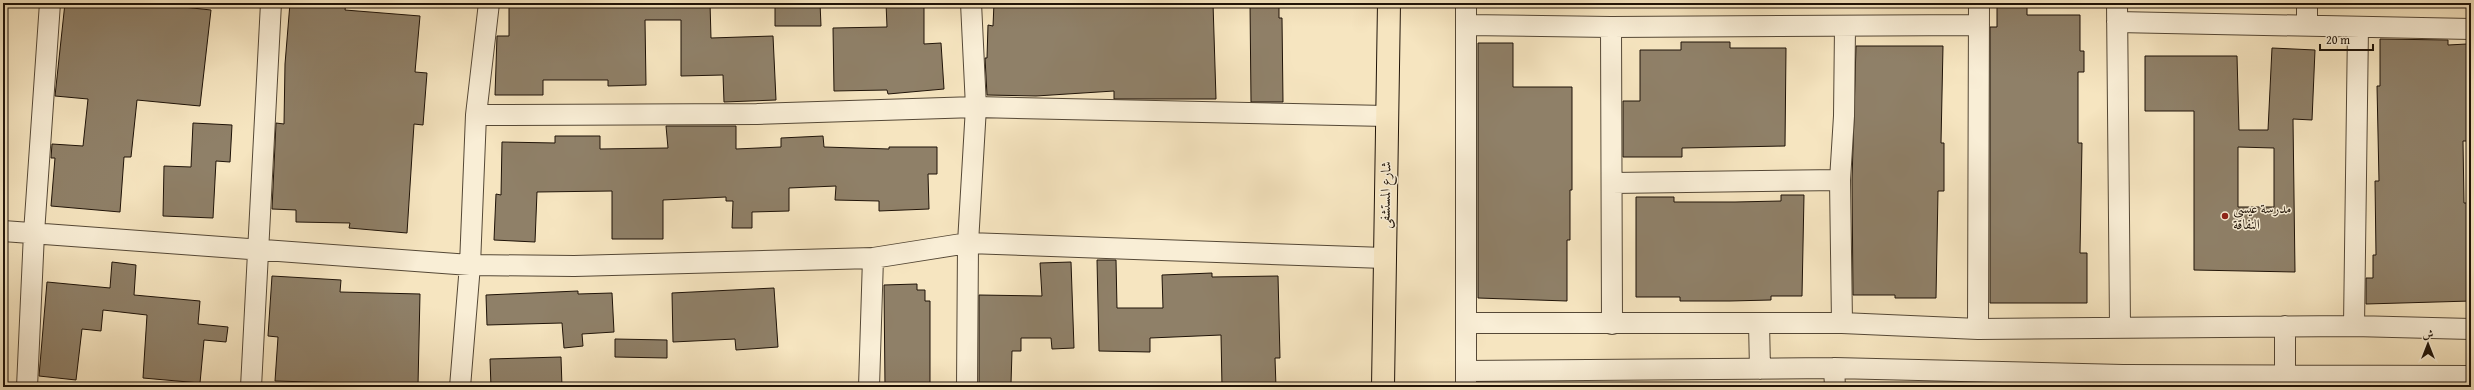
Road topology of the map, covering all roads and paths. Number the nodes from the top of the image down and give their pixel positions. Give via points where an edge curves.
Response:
1 (50, 3) edge
2 (271, 3) edge
3 (489, 3) edge
4 (971, 3) edge
5 (1389, 3) edge
6 (1466, 3) edge
7 (1979, 3) edge
8 (2307, 3) edge
9 (2117, 12) edge
10 (1466, 25) junction
11 (1979, 25) junction
12 (2307, 25) junction
13 (1611, 27) junction
14 (1845, 27) junction
15 (2358, 27) junction
16 (2471, 29) edge
17 (976, 106) junction
18 (476, 114) junction
19 (1386, 116) junction
20 (1840, 180) junction
21 (1612, 184) junction
22 (3, 231) edge
23 (34, 233) junction
24 (968, 243) junction
25 (257, 251) junction
26 (873, 258) junction
27 (1384, 258) junction
28 (470, 265) junction
29 (1466, 323) junction
30 (1842, 323) junction
31 (1612, 324) junction
32 (1759, 324) junction
33 (2120, 326) junction
34 (2285, 326) junction
35 (2354, 326) junction
36 (1978, 328) junction
37 (2471, 329) edge
38 (1760, 369) junction
39 (2285, 375) junction
40 (2471, 376) edge
41 (1834, 378) edge
42 (1466, 379) edge
43 (1965, 379) edge
44 (2123, 381) edge
45 (2310, 381) edge
46 (27, 387) edge
47 (251, 387) edge
48 (460, 387) edge
49 (869, 387) edge
50 (967, 387) edge
51 (1383, 387) edge

1 - 23 street
2 - 25 street
3 - 18 street
4 - 17 street
5 - 19 highway, شارع المستشفى
6 - 10 street
7 - 11 street
8 - 12 street
9 - 12 street
9 - 33 street
10 - 13 street
10 - 29 street
11 - 14 street
11 - 36 street
12 - 15 street
13 - 14 street
13 - 21 street
14 - 20 street
15 - 16 street
15 - 35 street
17 - 18 street via 757,114
17 - 19 street
17 - 24 street
18 - 28 street
19 - 27 highway, شارع المستشفى
20 - 21 street
20 - 30 street
21 - 31 street
22 - 23 street
23 - 25 street
23 - 46 street
24 - 26 street
24 - 27 street
24 - 50 street
25 - 28 street
25 - 47 street
26 - 28 street via 574,266
26 - 49 street
27 - 51 highway, شارع المستشفى
28 - 48 street
29 - 31 street
29 - 42 street
30 - 32 street
30 - 36 street
31 - 32 street
32 - 38 street
33 - 34 street
33 - 36 street
34 - 35 street
34 - 39 street
35 - 37 street
38 - 41 street
38 - 42 street
39 - 44 street
39 - 45 street
40 - 45 street
41 - 43 street
43 - 44 street

